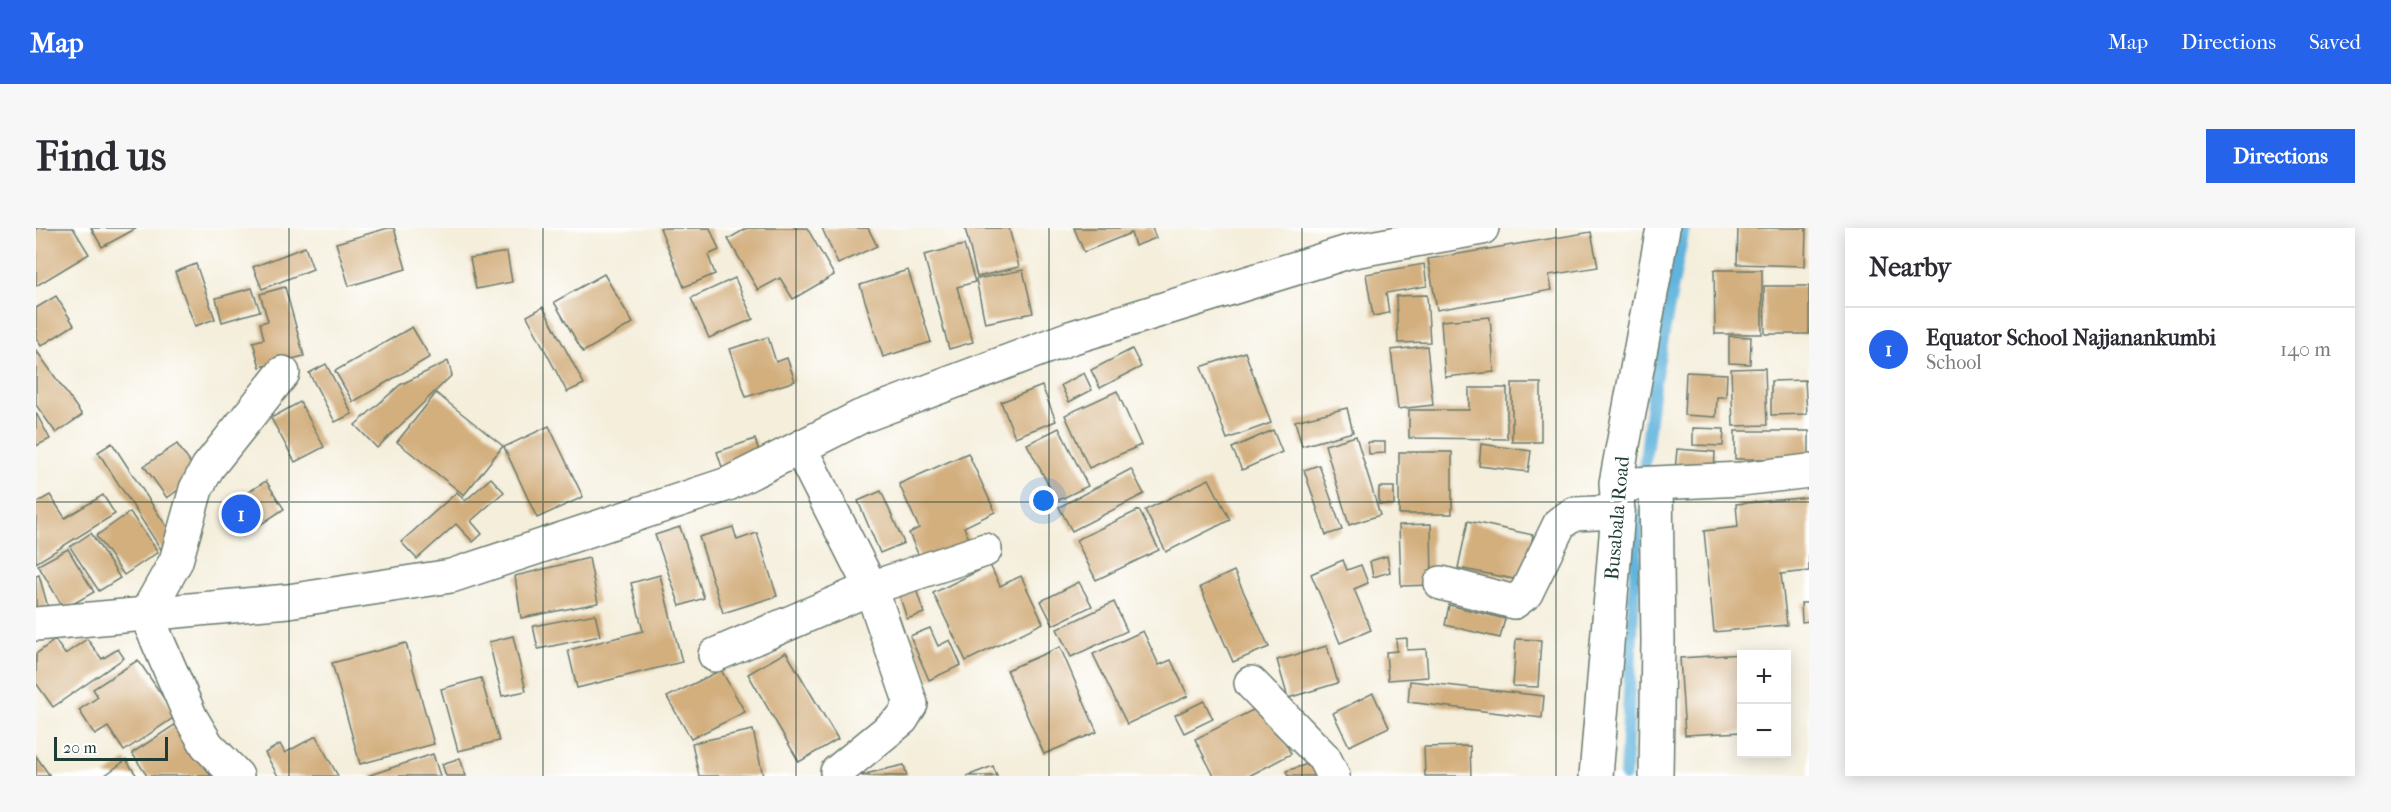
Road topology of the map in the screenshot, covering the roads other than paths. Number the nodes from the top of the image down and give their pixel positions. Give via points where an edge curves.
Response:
1 (1482, 228) edge
2 (1663, 228) edge
3 (283, 373) dead end
4 (800, 448) junction
5 (1809, 471) edge
6 (1656, 484) junction
7 (1617, 498) junction
8 (985, 550) dead end
9 (1441, 583) dead end
10 (872, 588) junction
11 (146, 614) junction
12 (36, 624) edge
13 (715, 655) dead end
14 (1251, 683) dead end
15 (837, 772) dead end
16 (237, 776) edge
17 (1333, 776) edge
18 (1596, 776) edge
19 (1656, 776) edge

1 - 4 street via 1348,252 1070,338 860,417
2 - 7 street, Busabala Road
3 - 11 street via 208,467 196,489 176,561
4 - 10 street
4 - 11 street via 728,484 451,576 288,601
5 - 6 street
6 - 7 street
6 - 19 street
7 - 9 street via 1560,523 1526,593 1514,602
7 - 18 street, Busabala Road
8 - 10 street
10 - 13 street
10 - 15 street via 911,704 902,719
11 - 12 street
11 - 16 street via 196,727 207,746
14 - 17 street via 1324,758

